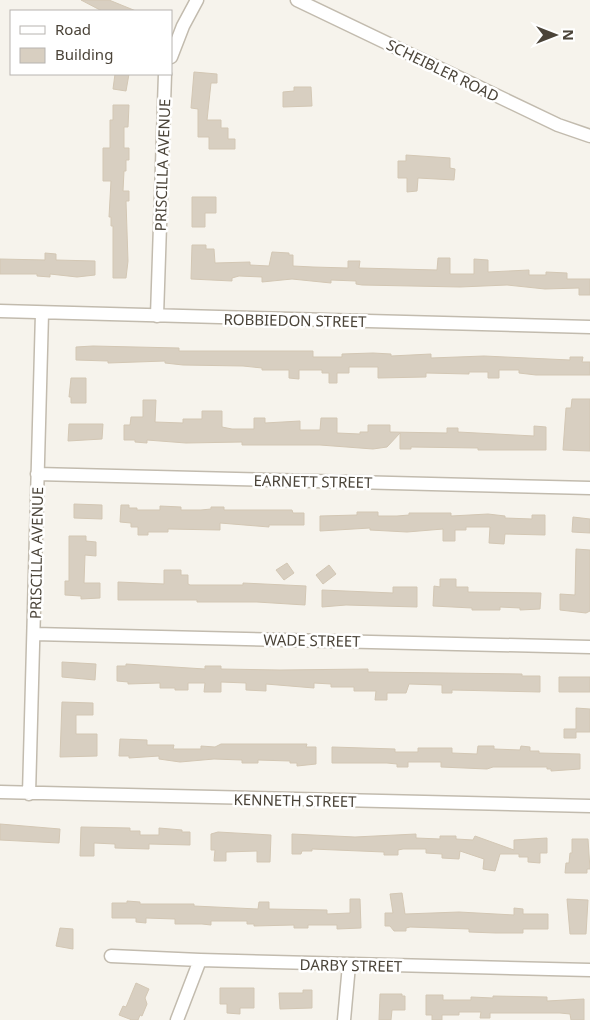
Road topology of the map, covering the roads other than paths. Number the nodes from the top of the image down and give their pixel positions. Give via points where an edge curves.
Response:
1 (197, 0) edge
2 (302, 1) edge
3 (172, 55) edge
4 (165, 75) edge
5 (590, 136) edge
6 (0, 311) edge
7 (42, 313) junction
8 (158, 316) junction
9 (590, 327) edge
10 (37, 474) junction
11 (590, 488) edge
12 (34, 634) junction
13 (590, 646) edge
14 (0, 792) edge
15 (30, 794) junction
16 (590, 806) edge
17 (111, 956) dead end
18 (200, 960) junction
19 (349, 965) junction
20 (590, 970) edge
21 (177, 1020) edge
22 (344, 1020) edge

1 - 3 street
2 - 5 street, SCHEIBLER ROAD via 558,125
4 - 8 street, PRISCILLA AVENUE
6 - 7 street, ROBBIEDON STREET
7 - 8 street, ROBBIEDON STREET
7 - 10 street, PRISCILLA AVENUE
8 - 9 street, ROBBIEDON STREET
10 - 11 street, EARNETT STREET
10 - 12 street, PRISCILLA AVENUE
12 - 13 street, WADE STREET
12 - 15 street, PRISCILLA AVENUE
14 - 15 street, KENNETH STREET
15 - 16 street, KENNETH STREET
17 - 18 street, DARBY STREET
18 - 19 street, DARBY STREET
18 - 21 street
19 - 20 street, DARBY STREET
19 - 22 street

